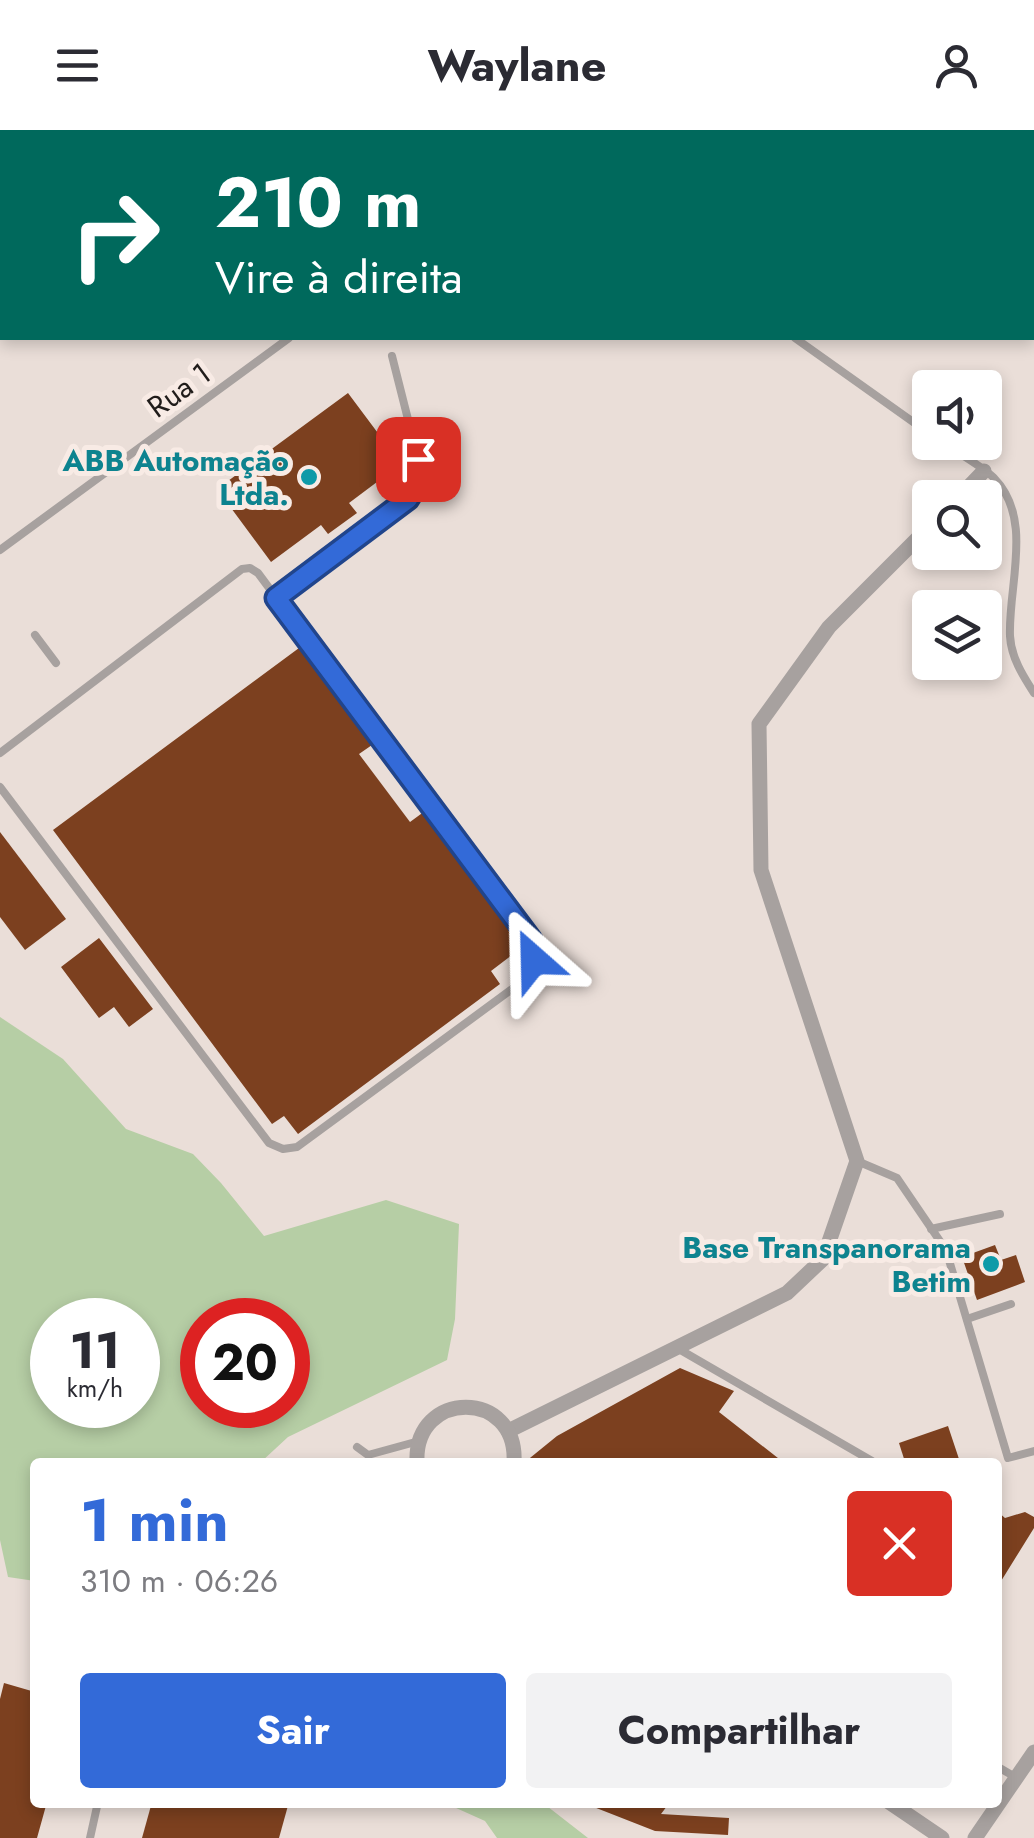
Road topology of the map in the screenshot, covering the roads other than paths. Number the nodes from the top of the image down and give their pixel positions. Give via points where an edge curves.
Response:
1 (286, 340) edge
2 (798, 340) edge
3 (392, 356) dead end
4 (912, 421) edge
5 (967, 460) edge
6 (984, 472) junction
7 (976, 480) edge
8 (912, 544) edge
9 (0, 550) edge
10 (276, 598) junction
11 (35, 635) dead end
12 (56, 662) dead end
13 (1034, 693) edge
14 (0, 753) edge
15 (0, 786) edge
16 (857, 1161) junction
17 (1000, 1214) dead end
18 (931, 1229) junction
19 (1011, 1304) dead end
20 (966, 1320) junction
21 (677, 1348) junction
22 (508, 1431) junction
23 (419, 1440) junction
24 (357, 1446) dead end
25 (1034, 1451) edge
26 (418, 1458) edge
27 (514, 1458) edge
28 (867, 1458) edge
29 (1034, 1752) edge
30 (1002, 1769) edge
31 (1016, 1778) junction
32 (1002, 1798) edge
33 (97, 1808) edge
34 (898, 1808) edge
35 (996, 1808) edge
36 (90, 1838) edge
37 (942, 1838) edge
38 (975, 1838) edge

1 - 9 lane, Rua 1
2 - 4 lane
3 - 10 lane via 419,481 408,499
5 - 6 lane
6 - 7 street
6 - 13 lane via 1016,509 1010,638
8 - 16 street via 829,627 759,724 762,870
10 - 14 lane via 258,573 242,569
10 - 15 lane via 531,940 534,960 523,980 298,1147 270,1142
11 - 12 lane
16 - 18 lane via 896,1178
16 - 21 street via 824,1259 786,1293
17 - 18 lane
18 - 20 lane via 946,1250
19 - 20 lane
20 - 25 lane via 1008,1458
21 - 22 street
21 - 28 lane
22 - 23 street via 486,1411 456,1408 429,1423
22 - 27 street
23 - 24 lane via 368,1455
23 - 26 street
29 - 31 street
30 - 31 lane
31 - 32 street
33 - 36 lane
34 - 37 street
35 - 38 street

